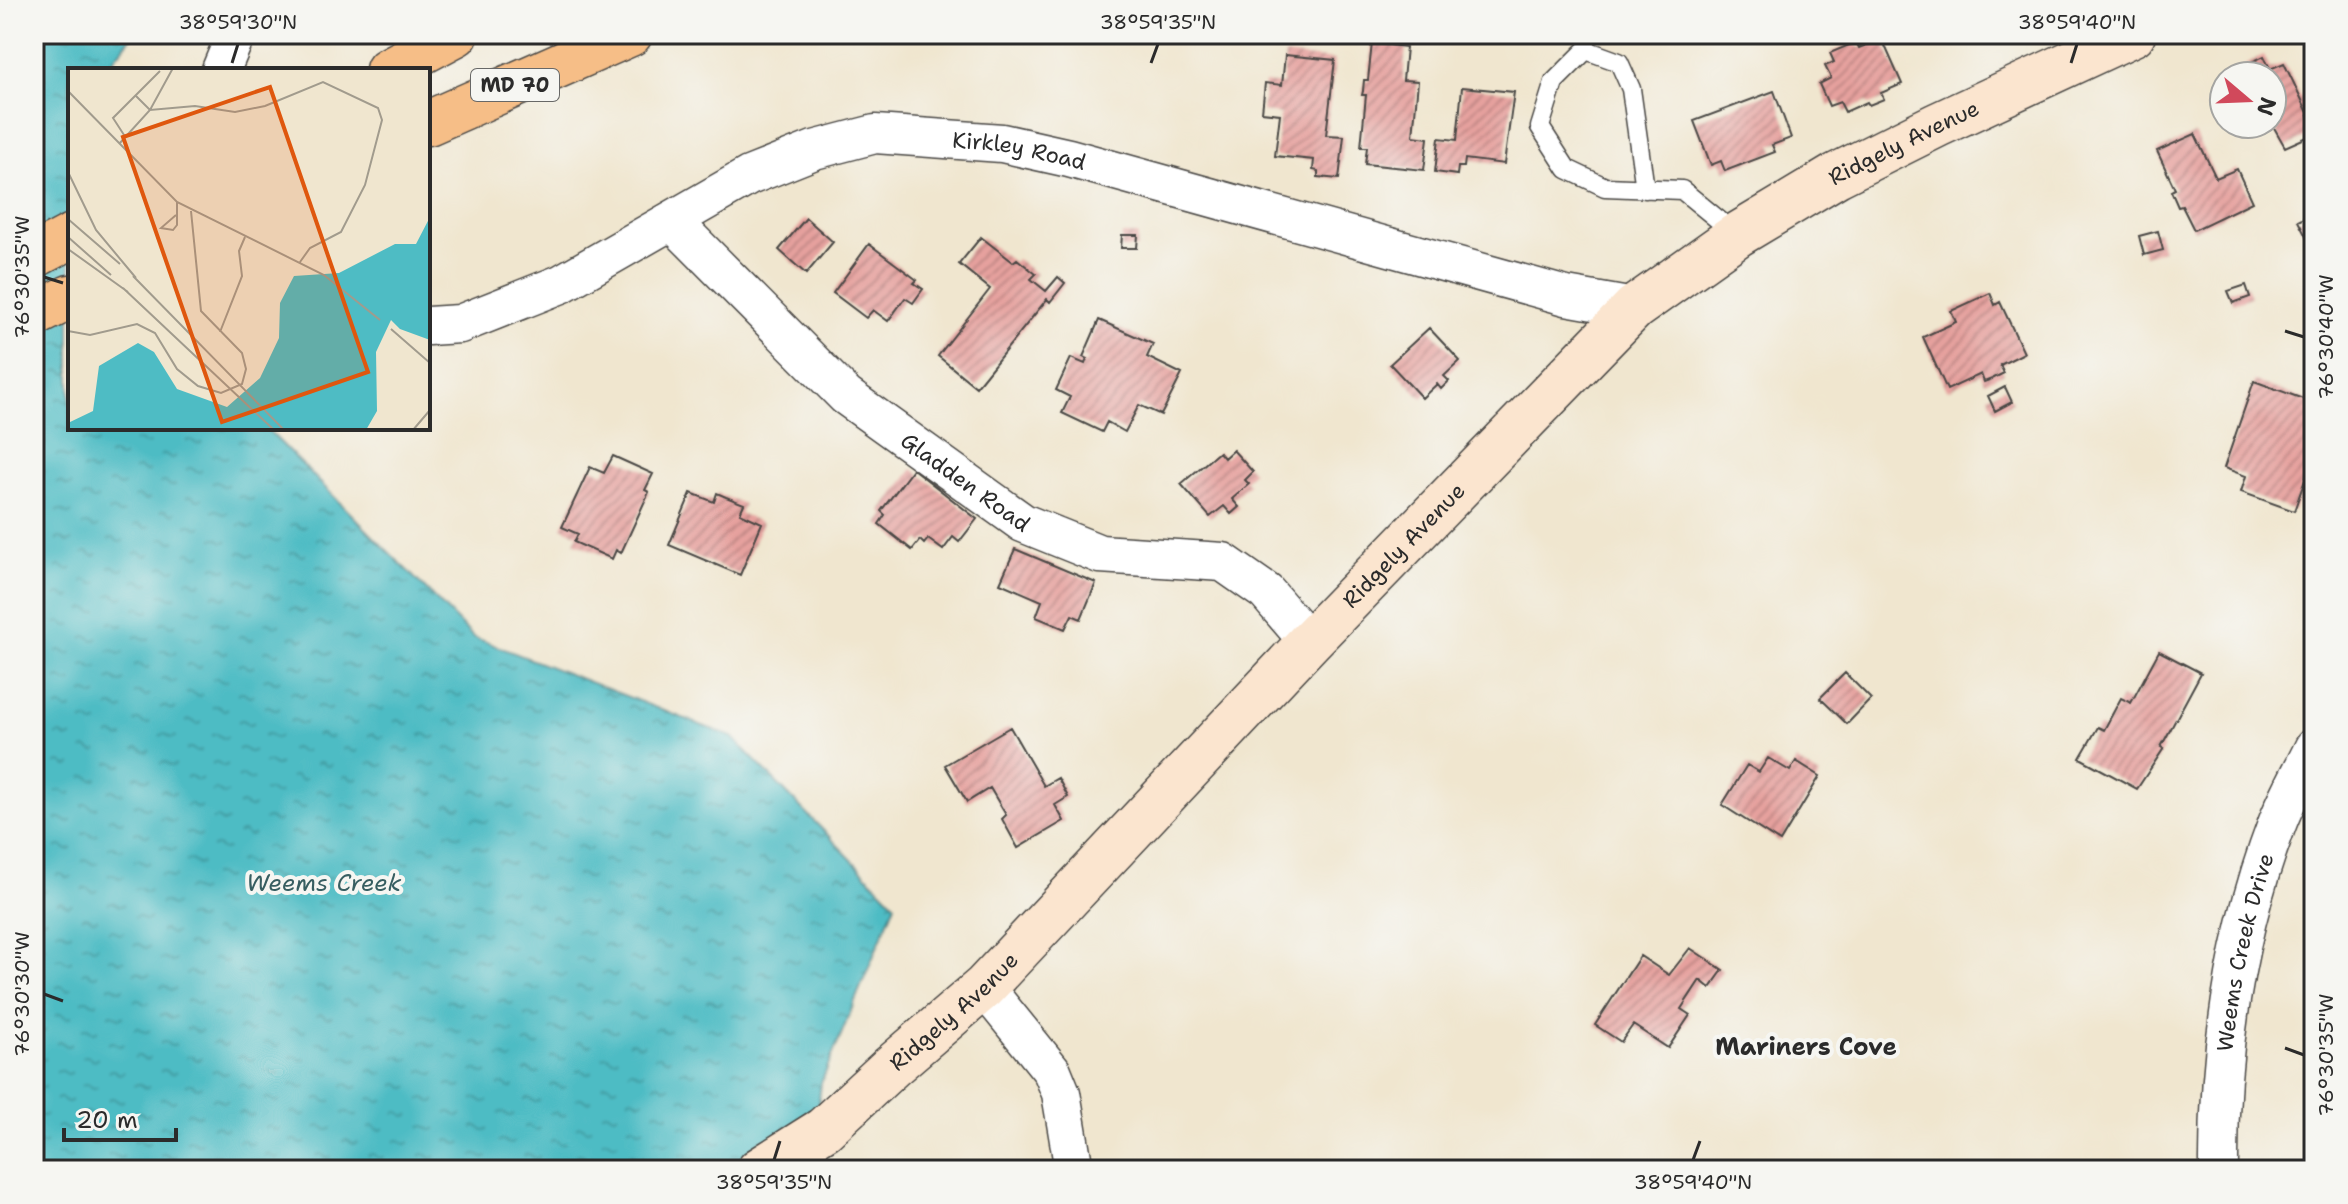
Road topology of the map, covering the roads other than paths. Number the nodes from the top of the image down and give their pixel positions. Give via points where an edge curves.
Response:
1 (236, 34) edge
2 (456, 34) edge
3 (630, 34) edge
4 (2133, 34) edge
5 (222, 68) edge
6 (392, 68) edge
7 (430, 122) edge
8 (1645, 189) junction
9 (672, 221) junction
10 (1737, 235) junction
11 (68, 238) edge
12 (34, 256) edge
13 (68, 298) edge
14 (1634, 308) junction
15 (34, 315) edge
16 (430, 326) edge
17 (1309, 642) junction
18 (2314, 747) edge
19 (984, 987) junction
20 (759, 1170) edge
21 (1074, 1170) edge
22 (2219, 1170) edge

1 - 5 street
2 - 6 main road
3 - 7 main road, MD 70
4 - 10 main road, Ridgely Avenue via 1849,169
8 - 8 lane via 1605,187 1567,169 1540,127 1554,82 1586,50 1619,62 1631,89
8 - 10 lane via 1682,190
9 - 14 street, Kirkley Road via 749,176 814,150 875,134 1002,143 1566,296
9 - 16 street, Kirkley Road via 561,284 460,324
9 - 17 street, Gladden Road via 846,396 1023,523 1100,554 1223,562 1266,592
10 - 14 main road, Ridgely Avenue
11 - 12 main road
13 - 15 main road
14 - 17 main road, Ridgely Avenue
17 - 19 main road, Ridgely Avenue
18 - 22 street, Weems Creek Drive via 2278,820 2255,886 2232,982 2222,1057
19 - 20 main road, Ridgely Avenue via 824,1129
19 - 21 street via 1052,1071 1061,1093

